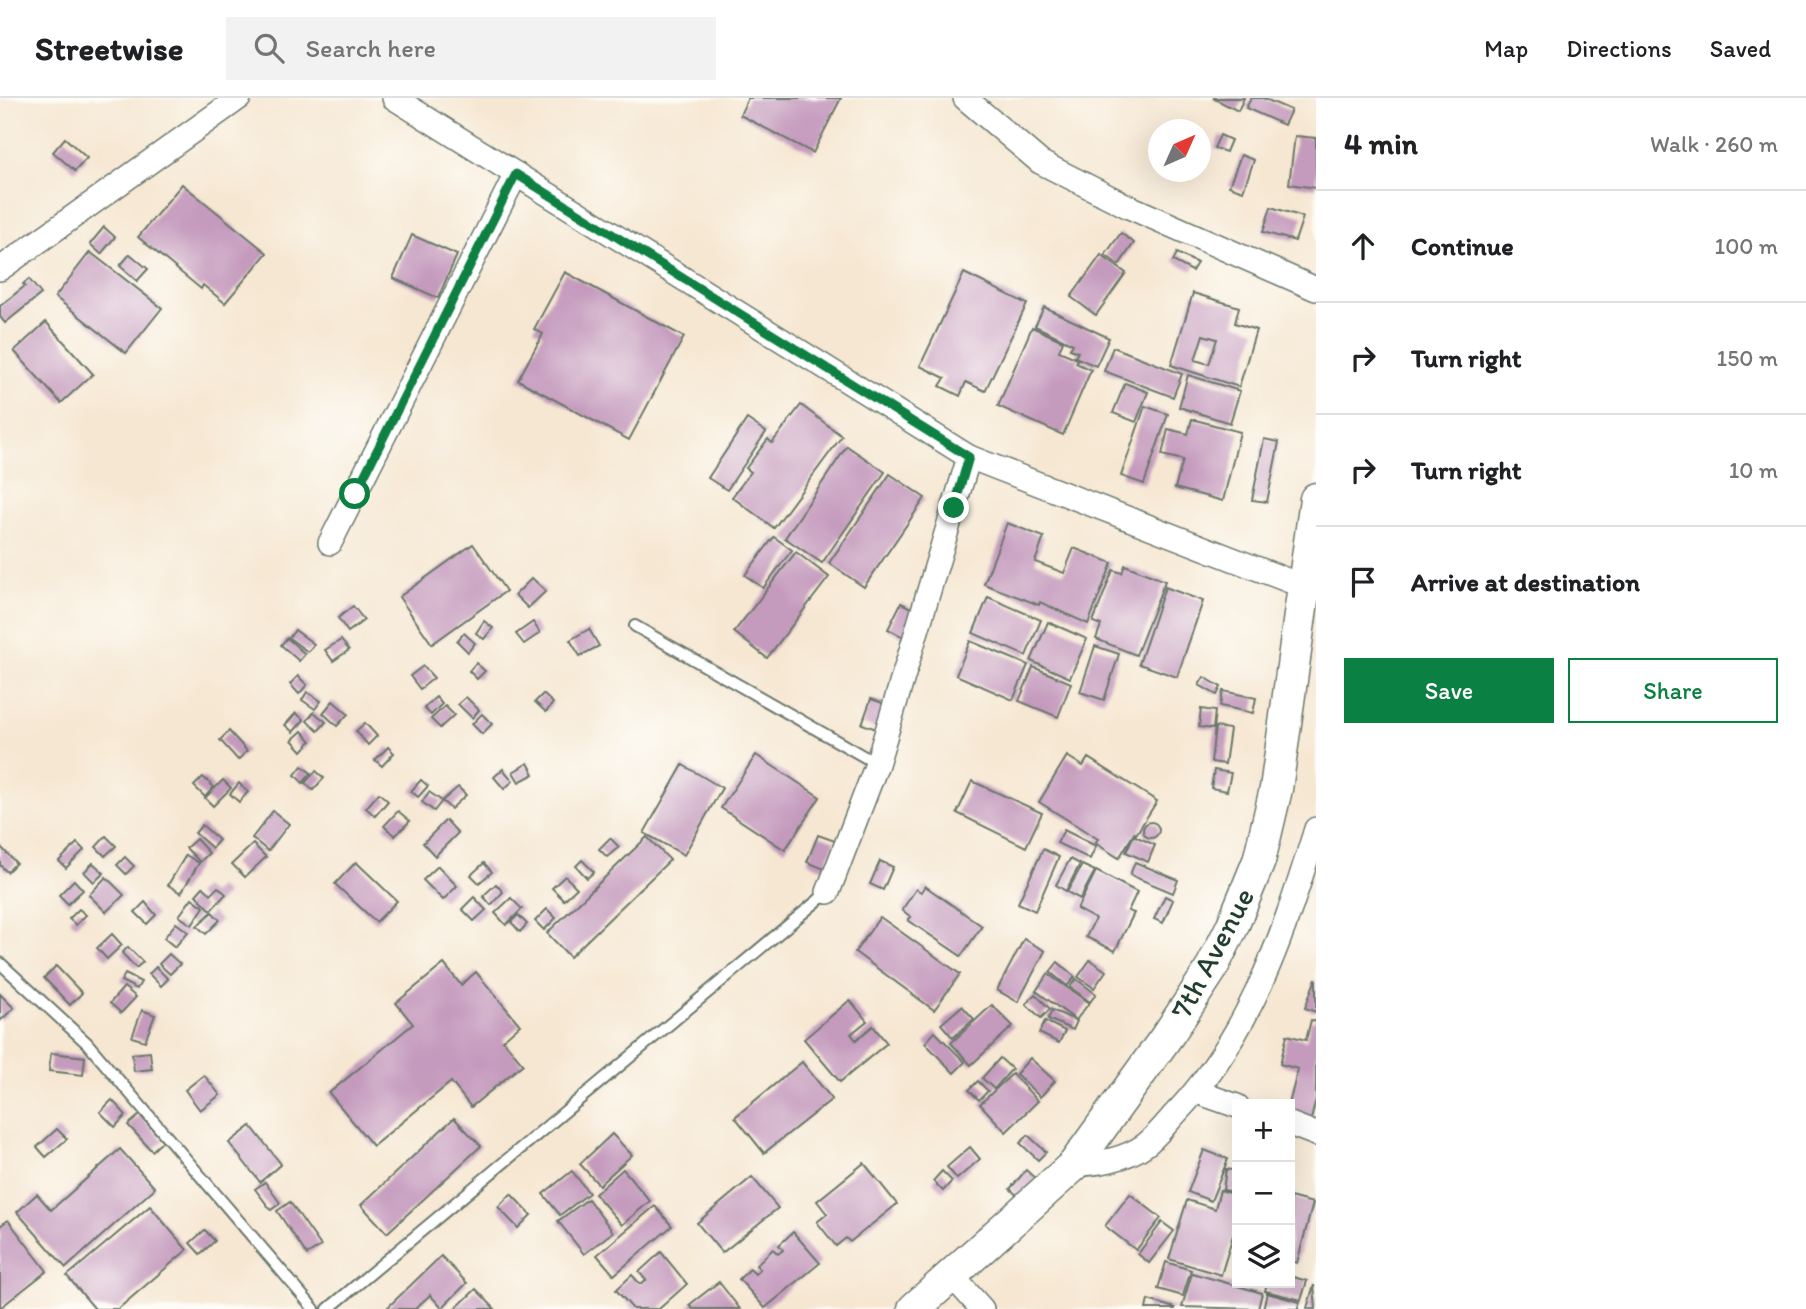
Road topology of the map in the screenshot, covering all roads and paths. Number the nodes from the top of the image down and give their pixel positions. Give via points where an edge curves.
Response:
1 (239, 98) edge
2 (394, 98) edge
3 (965, 98) edge
4 (516, 174) junction
5 (0, 269) edge
6 (1316, 289) edge
7 (969, 457) junction
8 (1316, 499) edge
9 (330, 543) dead end
10 (1305, 587) junction
11 (635, 626) dead end
12 (877, 764) junction
13 (1316, 829) edge
14 (828, 892) joint
15 (0, 963) edge
16 (1197, 1091) junction
17 (1232, 1104) edge
18 (1295, 1126) edge
19 (1316, 1134) edge
20 (1074, 1166) junction
21 (953, 1277) junction
22 (314, 1309) edge
23 (328, 1309) edge
24 (914, 1309) edge
25 (982, 1309) edge

1 - 5 street
2 - 4 street
3 - 6 street via 1040,162
4 - 7 street
4 - 9 street
7 - 10 street
7 - 12 street
8 - 10 main road, 7th Avenue
10 - 20 main road, 7th Avenue via 1276,789 1259,862 1210,971
11 - 12 lane
12 - 14 street
13 - 16 street via 1286,926 1244,1023
14 - 23 lane
15 - 22 lane via 87,1043
16 - 17 street
16 - 20 street via 1146,1144 1111,1161
18 - 19 street
20 - 21 main road, 7th Avenue
21 - 24 main road, 7th Avenue
21 - 25 street

